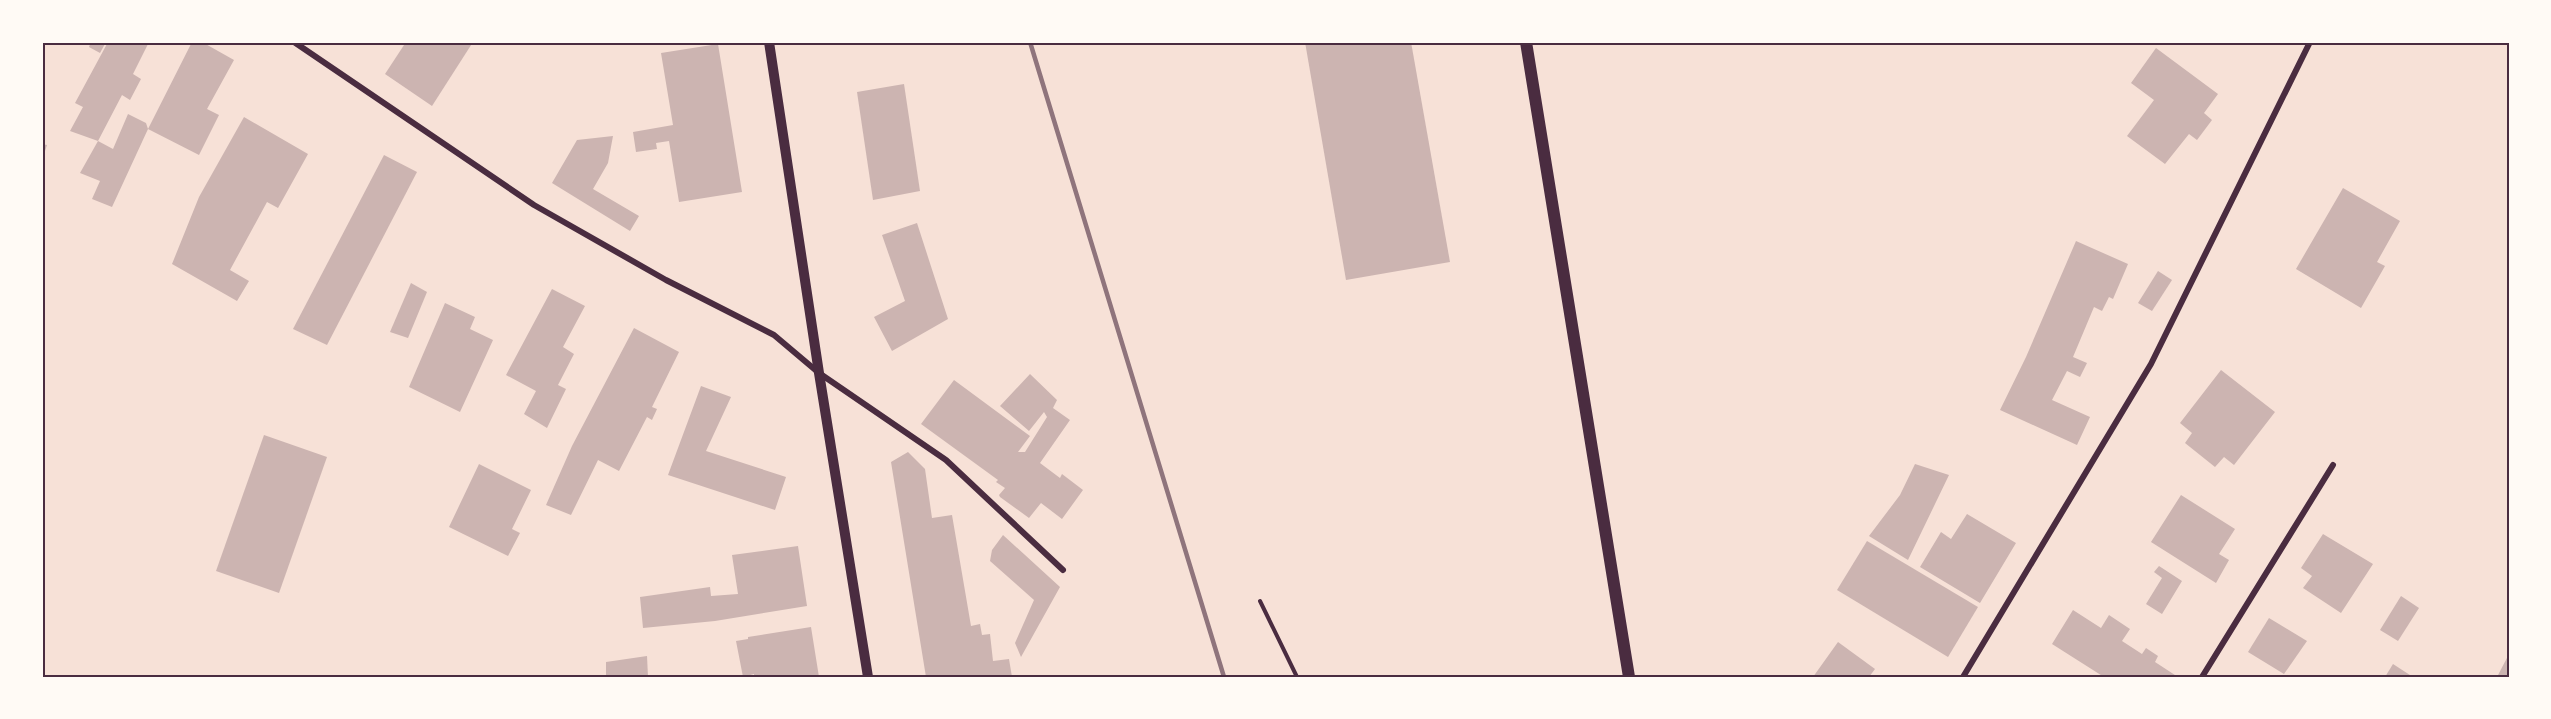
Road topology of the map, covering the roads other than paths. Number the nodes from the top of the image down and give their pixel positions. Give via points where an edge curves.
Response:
1 (294, 42) edge
2 (769, 42) edge
3 (1527, 42) edge
4 (2310, 42) edge
5 (819, 373) junction
6 (2333, 465) dead end
7 (1063, 570) dead end
8 (868, 677) edge
9 (1629, 677) edge
10 (1963, 677) edge
11 (2202, 677) edge

1 - 5 street via 534,205 666,280 774,334
2 - 5 street
3 - 9 main road
4 - 10 street via 2151,364
5 - 7 street via 946,460
5 - 8 street
6 - 11 street

